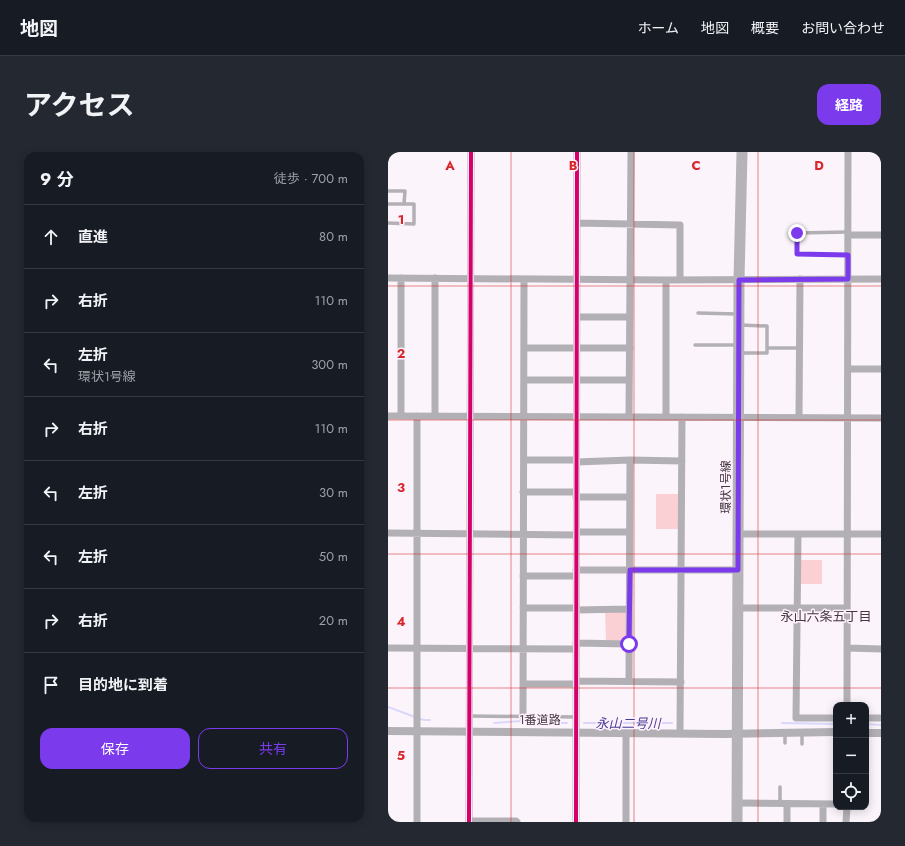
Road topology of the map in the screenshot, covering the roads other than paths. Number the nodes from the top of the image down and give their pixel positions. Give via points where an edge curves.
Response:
1 (472, 152) edge
2 (577, 152) edge
3 (631, 152) edge
4 (742, 152) edge
5 (848, 152) edge
6 (388, 191) edge
7 (388, 204) edge
8 (404, 204) junction
9 (388, 224) edge
10 (577, 224) junction
11 (631, 224) junction
12 (848, 234) junction
13 (881, 235) edge
14 (848, 255) junction
15 (388, 278) edge
16 (401, 278) junction
17 (435, 278) junction
18 (471, 279) junction
19 (524, 279) junction
20 (577, 279) junction
21 (680, 279) junction
22 (800, 279) junction
23 (848, 279) junction
24 (881, 279) edge
25 (630, 280) junction
26 (666, 280) junction
27 (739, 280) junction
28 (698, 313) dead end
29 (739, 314) junction
30 (577, 317) junction
31 (630, 317) junction
32 (739, 325) junction
33 (695, 345) dead end
34 (524, 348) junction
35 (576, 348) junction
36 (630, 348) junction
37 (767, 348) junction
38 (800, 348) junction
39 (739, 349) junction
40 (848, 369) junction
41 (881, 369) edge
42 (524, 380) junction
43 (577, 380) junction
44 (629, 380) junction
45 (388, 416) edge
46 (401, 416) junction
47 (417, 416) junction
48 (435, 416) junction
49 (470, 416) junction
50 (524, 416) junction
51 (577, 417) junction
52 (629, 417) junction
53 (666, 417) junction
54 (682, 417) junction
55 (739, 417) junction
56 (799, 417) junction
57 (848, 417) junction
58 (881, 418) edge
59 (524, 460) junction
60 (630, 460) junction
61 (576, 461) junction
62 (682, 461) junction
63 (523, 492) junction
64 (576, 495) junction
65 (630, 497) junction
66 (629, 532) junction
67 (388, 533) edge
68 (418, 533) junction
69 (576, 533) junction
70 (471, 534) junction
71 (522, 534) junction
72 (739, 534) junction
73 (798, 534) junction
74 (847, 534) junction
75 (881, 534) edge
76 (630, 570) junction
77 (682, 570) junction
78 (738, 570) junction
79 (576, 573) junction
80 (523, 576) junction
81 (523, 608) junction
82 (738, 608) junction
83 (797, 608) junction
84 (847, 608) junction
85 (576, 609) junction
86 (629, 609) junction
87 (629, 644) junction
88 (576, 646) junction
89 (388, 648) edge
90 (417, 648) junction
91 (469, 648) junction
92 (847, 648) junction
93 (523, 649) junction
94 (881, 649) edge
95 (629, 681) junction
96 (681, 682) junction
97 (576, 683) junction
98 (523, 684) junction
99 (847, 702) edge
100 (469, 716) junction
101 (523, 717) junction
102 (576, 717) junction
103 (833, 718) edge
104 (869, 718) edge
105 (881, 718) edge
106 (417, 727) junction
107 (388, 731) edge
108 (469, 731) junction
109 (576, 732) junction
110 (626, 732) junction
111 (833, 732) edge
112 (680, 733) junction
113 (785, 733) junction
114 (802, 733) junction
115 (869, 733) edge
116 (881, 733) edge
117 (737, 734) junction
118 (785, 743) dead end
119 (802, 744) dead end
120 (780, 787) dead end
121 (737, 803) junction
122 (784, 804) junction
123 (823, 804) junction
124 (833, 804) edge
125 (847, 810) edge
126 (469, 821) edge
127 (417, 822) edge
128 (517, 822) edge
129 (576, 822) edge
130 (626, 822) edge
131 (737, 822) edge
132 (787, 822) edge
133 (823, 822) edge
134 (846, 822) edge

1 - 18 street
2 - 10 street
3 - 11 street
4 - 27 main road, 環状1号線
5 - 12 street
6 - 8 lane via 404,192
7 - 8 lane
8 - 9 lane via 414,204 414,224
10 - 11 street
10 - 20 street
11 - 21 street via 680,224
11 - 25 street
12 - 13 street
12 - 14 street
12 - 14 lane via 797,233 797,254
14 - 23 street
15 - 16 street
16 - 17 street
16 - 46 street
17 - 18 street
17 - 48 street
18 - 19 street
18 - 49 street
19 - 20 street
19 - 34 street
20 - 25 street
20 - 30 street
21 - 26 street
21 - 27 street
22 - 23 street
22 - 27 street
22 - 38 street
23 - 24 street
23 - 40 street
25 - 26 street
25 - 31 street
26 - 53 street
27 - 29 main road, 環状1号線
28 - 29 lane
29 - 32 main road, 環状1号線
30 - 31 street
30 - 35 street
31 - 36 street
32 - 37 lane via 767,326
32 - 39 main road, 環状1号線
33 - 39 lane
34 - 35 street
34 - 42 street
35 - 36 street
35 - 43 street
36 - 44 street
37 - 38 lane
37 - 39 lane via 767,353
38 - 56 street
39 - 55 main road, 環状1号線
40 - 41 street
40 - 57 street
42 - 43 street
42 - 50 street
43 - 44 street
43 - 51 street
44 - 52 street
45 - 46 street
46 - 47 street
47 - 48 street
47 - 68 street
48 - 49 street
49 - 50 street
49 - 70 street
50 - 51 street
50 - 59 street
51 - 52 street
51 - 61 street
52 - 53 street
53 - 54 street
54 - 55 street
54 - 62 street
55 - 56 street
55 - 72 main road, 環状1号線
56 - 57 street
57 - 58 street
57 - 74 street
59 - 61 street
59 - 63 street
60 - 61 street
60 - 62 street
60 - 65 street
61 - 64 street
62 - 77 street
63 - 64 street
63 - 71 street
64 - 65 street
64 - 69 street
65 - 66 street
66 - 69 street
66 - 76 street
67 - 68 street
68 - 70 street
68 - 90 street
69 - 71 street
69 - 79 street
70 - 71 street
70 - 91 street
71 - 80 street
72 - 73 street
72 - 78 main road, 環状1号線
73 - 74 street
73 - 83 street
74 - 75 street
74 - 84 street
76 - 77 street
76 - 79 street
76 - 86 street
77 - 78 street
77 - 96 street
78 - 82 main road, 環状1号線
79 - 80 street
79 - 85 street
80 - 81 street
81 - 85 street
81 - 93 street
82 - 83 street
82 - 117 main road, 環状1号線
83 - 84 street
83 - 103 street via 796,718
84 - 92 street
85 - 86 street
85 - 88 street
86 - 87 street
87 - 88 street
87 - 95 street
88 - 93 street
88 - 97 street
89 - 90 street
90 - 91 street
90 - 106 street
91 - 93 street
91 - 100 street
92 - 94 street
92 - 99 street
93 - 98 street
95 - 96 street
95 - 97 street
96 - 112 street
97 - 98 street
97 - 102 street
98 - 101 street
100 - 101 lane
100 - 108 street
101 - 102 lane
102 - 109 street
104 - 105 street
106 - 107 street, 1番道路
106 - 108 street, 1番道路
106 - 127 street
108 - 109 street, 1番道路
108 - 126 street
109 - 110 street, 1番道路
109 - 129 street
110 - 112 street, 1番道路
110 - 130 street
111 - 114 street, 1番道路
112 - 117 street, 1番道路
113 - 114 street, 1番道路
113 - 117 street, 1番道路
113 - 118 lane
114 - 119 lane
115 - 116 street
117 - 121 main road, 環状1号線
120 - 122 lane
121 - 122 street
121 - 131 main road, 環状1号線
122 - 123 street
122 - 132 street
123 - 124 street
123 - 133 street
125 - 134 street
126 - 128 street

